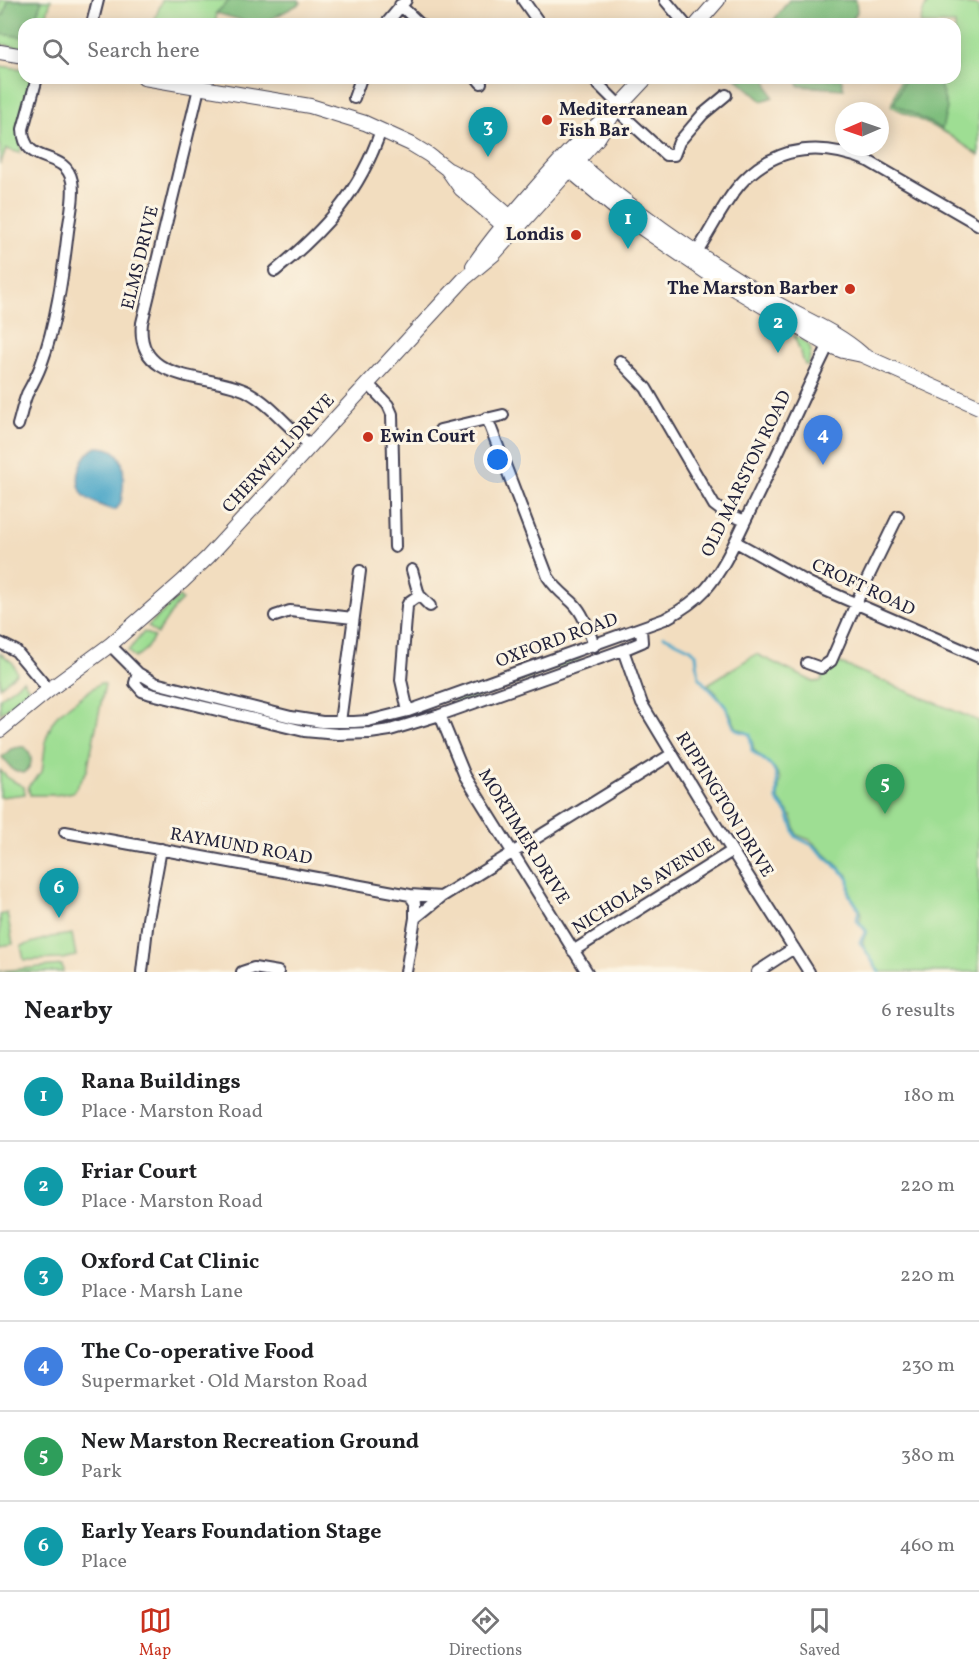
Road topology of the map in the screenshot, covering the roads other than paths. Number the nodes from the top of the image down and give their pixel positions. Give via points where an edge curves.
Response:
1 (98, 0) edge
2 (523, 0) edge
3 (665, 0) edge
4 (718, 0) edge
5 (403, 3) edge
6 (94, 18) edge
7 (391, 18) edge
8 (415, 18) edge
9 (536, 18) edge
10 (680, 18) edge
11 (702, 18) edge
12 (0, 52) edge
13 (18, 55) edge
14 (35, 84) edge
15 (177, 84) edge
16 (359, 84) edge
17 (596, 84) edge
18 (640, 84) edge
19 (199, 88) junction
20 (726, 95) dead end
21 (354, 98) dead end
22 (617, 109) junction
23 (381, 130) junction
24 (566, 162) junction
25 (641, 221) junction
26 (512, 225) junction
27 (979, 225) edge
28 (696, 253) junction
29 (712, 270) junction
30 (275, 271) dead end
31 (465, 278) junction
32 (831, 339) junction
33 (620, 361) dead end
34 (368, 384) junction
35 (979, 407) edge
36 (503, 415) dead end
37 (488, 418) junction
38 (18, 425) dead end
39 (440, 430) dead end
40 (311, 447) junction
41 (898, 516) dead end
42 (745, 521) junction
43 (736, 542) junction
44 (395, 547) dead end
45 (412, 570) dead end
46 (360, 571) dead end
47 (419, 595) junction
48 (856, 604) junction
49 (430, 606) dead end
50 (275, 616) dead end
51 (353, 618) junction
52 (641, 629) junction
53 (0, 643) edge
54 (110, 645) junction
55 (594, 646) junction
56 (623, 650) junction
57 (979, 657) edge
58 (807, 663) dead end
59 (138, 673) junction
60 (49, 690) junction
61 (408, 711) junction
62 (440, 715) junction
63 (368, 721) junction
64 (340, 723) junction
65 (0, 730) edge
66 (370, 734) junction
67 (672, 754) junction
68 (65, 832) dead end
69 (161, 849) junction
70 (732, 850) junction
71 (513, 854) junction
72 (410, 895) junction
73 (441, 897) junction
74 (415, 918) junction
75 (794, 948) junction
76 (573, 951) junction
77 (142, 972) edge
78 (242, 972) edge
79 (279, 972) edge
80 (406, 972) edge
81 (586, 972) edge
82 (757, 972) edge
83 (809, 972) edge

1 - 6 street
2 - 9 street
3 - 10 street
4 - 11 main road
5 - 7 street
5 - 8 street
12 - 13 main road
14 - 38 street via 23,136 34,154 66,168 72,182 72,199 46,350
15 - 19 main road
16 - 21 street
17 - 22 street
18 - 22 main road, CHERWELL DRIVE
19 - 23 main road via 310,106
19 - 40 street, ELMS DRIVE via 141,323 144,346 162,367 249,392
20 - 22 street via 702,114 679,142 674,155 669,156
22 - 24 main road, CHERWELL DRIVE via 598,138
23 - 26 main road via 468,180 482,200
23 - 30 street via 345,202 325,227
24 - 25 main road
24 - 26 main road, CHERWELL DRIVE
25 - 28 main road
25 - 29 main road
26 - 31 main road, CHERWELL DRIVE via 491,241
26 - 31 main road, CHERWELL DRIVE via 494,254
27 - 28 street via 860,158 834,150 808,149 784,153 745,179
28 - 29 main road
29 - 32 main road via 766,297
31 - 34 main road, CHERWELL DRIVE
32 - 35 main road via 847,341 862,355
32 - 42 street, OLD MARSTON ROAD
33 - 42 street via 646,388 714,505
34 - 40 main road, CHERWELL DRIVE
34 - 44 street via 392,414
36 - 37 street
37 - 39 street
37 - 55 street via 548,577 580,613
40 - 54 main road, CHERWELL DRIVE via 183,581
41 - 48 street
42 - 43 street, OLD MARSTON ROAD
43 - 48 street, CROFT ROAD
43 - 52 street, OLD MARSTON ROAD via 697,598
45 - 47 street
46 - 51 street
47 - 49 street
47 - 61 street via 407,606 401,680
48 - 57 street, CROFT ROAD
48 - 58 street via 831,661 821,668
50 - 51 street via 290,610
51 - 64 street
52 - 55 street, OXFORD ROAD
52 - 56 street, OXFORD ROAD via 642,642
53 - 60 street via 16,651
54 - 59 street, OXFORD ROAD
54 - 60 main road, CHERWELL DRIVE
55 - 61 street, OXFORD ROAD
56 - 62 street, OXFORD ROAD
56 - 67 street, RIPPINGTON DRIVE via 642,704
59 - 64 street, OXFORD ROAD via 176,690 291,717
59 - 66 street, OXFORD ROAD via 135,683 151,694 304,731
60 - 65 main road, CHERWELL DRIVE
61 - 63 street, OXFORD ROAD
62 - 66 street, OXFORD ROAD
62 - 71 street, MORTIMER DRIVE via 465,776
63 - 64 street, OXFORD ROAD
63 - 66 street
67 - 70 street, RIPPINGTON DRIVE
67 - 71 street
68 - 69 street, RAYMUND ROAD
69 - 72 street, RAYMUND ROAD
69 - 77 street
70 - 75 street, RIPPINGTON DRIVE
70 - 76 street, NICHOLAS AVENUE
71 - 73 street
71 - 76 street, MORTIMER DRIVE
72 - 73 street, RAYMUND ROAD
72 - 74 street via 415,903
73 - 74 street
74 - 80 street
75 - 82 street
75 - 83 street, RIPPINGTON DRIVE
76 - 81 street, MORTIMER DRIVE
78 - 79 street via 254,968

